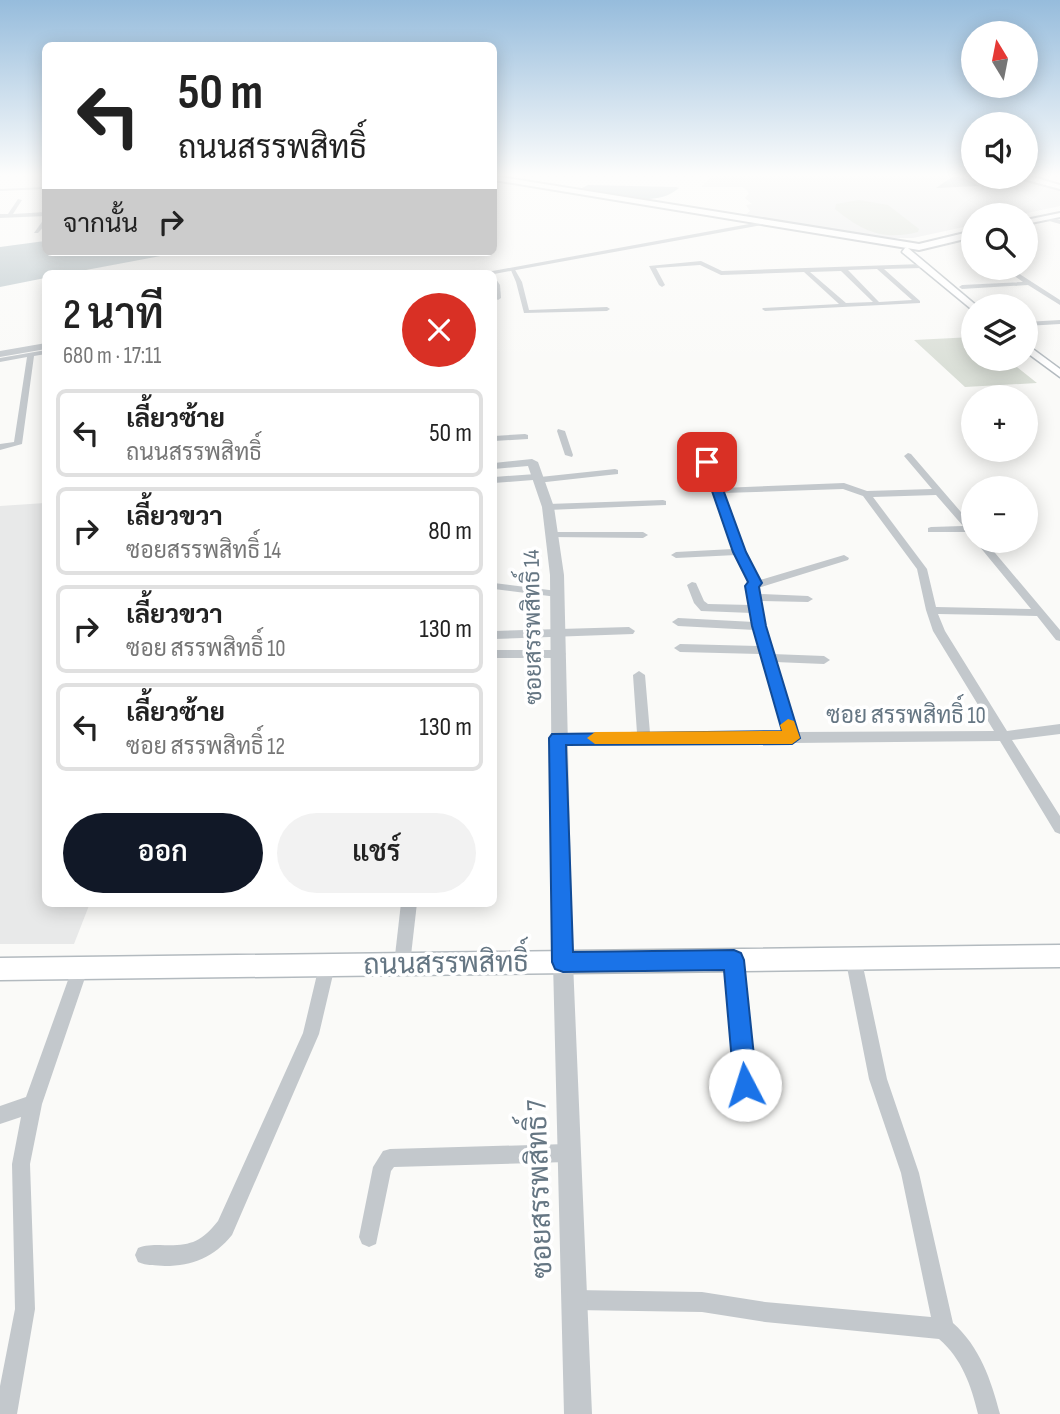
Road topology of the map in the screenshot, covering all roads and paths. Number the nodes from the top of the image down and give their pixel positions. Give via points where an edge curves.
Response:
1 (672, 240) edge
2 (856, 240) edge
3 (857, 240) edge
4 (936, 240) edge
5 (943, 240) edge
6 (904, 248) junction
7 (919, 249) junction
8 (922, 265) junction
9 (879, 268) junction
10 (512, 269) junction
11 (843, 269) junction
12 (806, 271) junction
13 (497, 272) edge
14 (1024, 280) edge
15 (1029, 283) junction
16 (497, 285) edge
17 (662, 285) dead end
18 (962, 287) junction
19 (963, 294) edge
20 (968, 294) edge
21 (498, 298) dead end
22 (1060, 303) edge
23 (878, 304) junction
24 (845, 306) junction
25 (607, 309) dead end
26 (765, 309) dead end
27 (1060, 322) edge
28 (1038, 323) edge
29 (1038, 344) edge
30 (42, 347) edge
31 (42, 353) edge
32 (0, 354) edge
33 (32, 354) junction
34 (1038, 357) edge
35 (0, 360) edge
36 (1060, 361) edge
37 (1060, 374) edge
38 (561, 431) dead end
39 (525, 437) dead end
40 (497, 439) edge
41 (0, 447) edge
42 (569, 455) dead end
43 (908, 456) dead end
44 (707, 462) dead end
45 (497, 467) edge
46 (615, 472) dead end
47 (535, 473) junction
48 (497, 479) edge
49 (716, 491) junction
50 (938, 492) junction
51 (866, 494) junction
52 (663, 503) dead end
53 (548, 507) junction
54 (961, 518) edge
55 (931, 530) dead end
56 (961, 530) edge
57 (554, 535) junction
58 (643, 535) dead end
59 (739, 552) junction
60 (990, 553) edge
61 (677, 555) dead end
62 (844, 558) dead end
63 (756, 583) junction
64 (497, 586) edge
65 (692, 586) dead end
66 (557, 594) junction
67 (808, 598) dead end
68 (754, 603) junction
69 (931, 610) junction
70 (1041, 613) junction
71 (678, 622) dead end
72 (759, 626) junction
73 (629, 631) dead end
74 (559, 634) junction
75 (497, 635) edge
76 (1060, 637) edge
77 (680, 648) dead end
78 (497, 654) edge
79 (560, 654) junction
80 (766, 654) junction
81 (824, 660) dead end
82 (639, 675) dead end
83 (1060, 729) edge
84 (1002, 736) junction
85 (644, 737) junction
86 (558, 738) junction
87 (792, 738) junction
88 (1060, 828) edge
89 (409, 907) edge
90 (1060, 956) edge
91 (853, 957) junction
92 (734, 960) junction
93 (563, 962) junction
94 (402, 964) junction
95 (327, 966) junction
96 (0, 969) edge
97 (79, 969) junction
98 (745, 1085) dead end
99 (33, 1104) junction
100 (0, 1115) edge
101 (567, 1153) junction
102 (369, 1237) dead end
103 (145, 1255) dead end
104 (574, 1300) junction
105 (944, 1329) junction
106 (6, 1414) edge
107 (578, 1414) edge
108 (989, 1414) edge

1 - 10 street
2 - 6 main road
3 - 6 main road
4 - 6 main road
5 - 7 main road
6 - 7 main road
6 - 8 main road
7 - 18 main road
8 - 9 street
8 - 19 main road
9 - 11 street
9 - 23 street via 918,302
10 - 13 street
10 - 25 street via 526,312
11 - 12 street
11 - 23 street
12 - 17 street via 718,273 698,262 652,267
12 - 24 street
14 - 15 street
15 - 18 street
15 - 22 street
16 - 21 street
18 - 20 main road
23 - 24 street
24 - 26 street
27 - 28 street
29 - 36 main road
30 - 32 street
31 - 33 street
33 - 35 street
33 - 41 street via 18,444
34 - 37 main road
38 - 42 street
39 - 40 street
43 - 50 street
44 - 49 street
45 - 47 street
46 - 47 street
47 - 48 street
47 - 53 street, ซอยสรรพสิทธิ์ 14
49 - 51 street via 844,486
49 - 59 street
50 - 51 street
50 - 54 street
51 - 69 street, ซอย สรรพสิทธิ์ 10 via 922,569
52 - 53 street
53 - 57 street, ซอยสรรพสิทธิ์ 14
55 - 56 street
57 - 58 street
57 - 66 street, ซอยสรรพสิทธิ์ 14
59 - 61 street
59 - 63 street
60 - 70 street
62 - 63 street
63 - 68 street via 752,586
64 - 66 street
65 - 68 street via 705,608
66 - 74 street, ซอยสรรพสิทธิ์ 14
67 - 68 street
68 - 72 street
69 - 70 street
69 - 84 street, ซอย สรรพสิทธิ์ 10
70 - 76 street
71 - 72 street
72 - 80 street
73 - 74 street
74 - 75 street
74 - 79 street, ซอยสรรพสิทธิ์ 14
77 - 80 street
78 - 79 street
79 - 86 street, ซอยสรรพสิทธิ์ 14
80 - 81 street
80 - 87 street
82 - 85 street
83 - 84 street, ซอย สรรพสิทธิ์ 10
84 - 87 street, ซอย สรรพสิทธิ์ 10
84 - 88 street, ซอย สรรพสิทธิ์ 10
85 - 86 street, ซอย สรรพสิทธิ์ 10
85 - 87 street, ซอย สรรพสิทธิ์ 10
86 - 93 street, ซอยสรรพสิทธิ์ 14
89 - 94 street
90 - 91 main road, ถนนสรรพสิทธิ์
91 - 92 main road, ถนนสรรพสิทธิ์
91 - 105 street via 878,1079 910,1173
92 - 93 main road, ถนนสรรพสิทธิ์
92 - 98 street
93 - 94 main road, ถนนสรรพสิทธิ์
93 - 101 street, ซอยสรรพสิทธิ์ 7
94 - 95 main road, ถนนสรรพสิทธิ์
95 - 97 main road, ถนนสรรพสิทธิ์
95 - 103 street via 311,1034 225,1227 212,1244 194,1254
96 - 97 main road, ถนนสรรพสิทธิ์
97 - 99 street
99 - 100 street
99 - 106 street via 21,1164 24,1309
101 - 102 street via 390,1158 382,1167
101 - 104 street, ซอยสรรพสิทธิ์ 7
104 - 105 street via 702,1301 765,1312
104 - 107 street, ซอยสรรพสิทธิ์ 7
105 - 108 street via 972,1362

